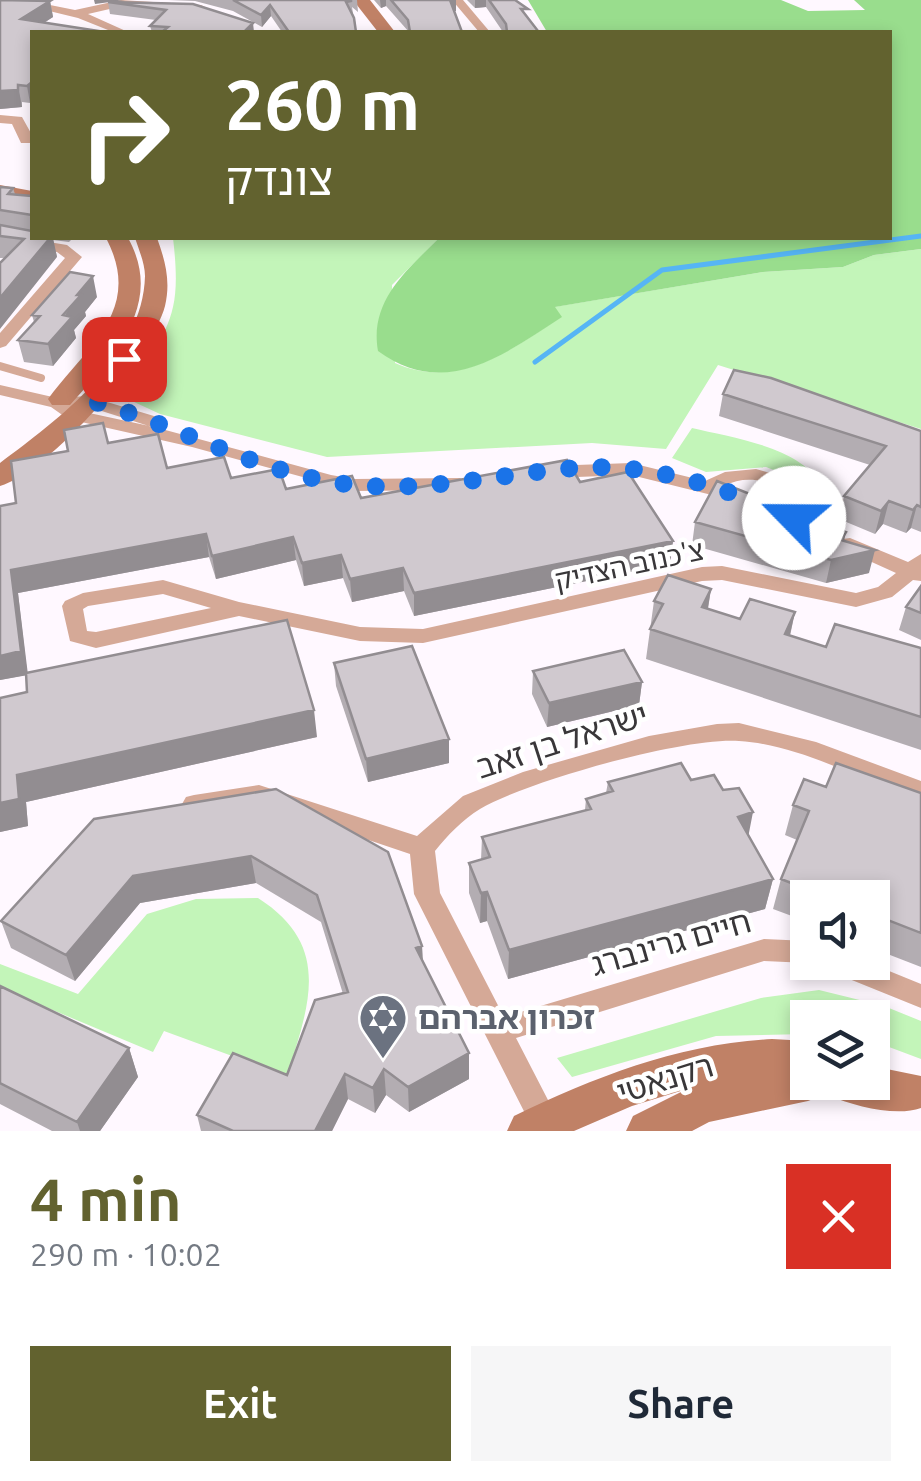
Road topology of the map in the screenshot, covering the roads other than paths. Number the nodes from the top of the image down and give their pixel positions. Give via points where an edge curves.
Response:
1 (9, 0) edge
2 (362, 0) edge
3 (456, 0) edge
4 (74, 14) junction
5 (223, 14) edge
6 (117, 30) edge
7 (385, 30) edge
8 (483, 30) edge
9 (0, 119) edge
10 (30, 139) edge
11 (0, 189) edge
12 (30, 189) edge
13 (30, 196) edge
14 (0, 238) edge
15 (118, 240) edge
16 (147, 240) edge
17 (0, 343) edge
18 (0, 366) edge
19 (41, 378) dead end
20 (0, 390) edge
21 (73, 406) junction
22 (0, 456) edge
23 (530, 474) edge
24 (0, 477) edge
25 (478, 482) edge
26 (711, 486) junction
27 (758, 502) edge
28 (836, 503) dead end
29 (830, 535) edge
30 (918, 569) edge
31 (239, 609) junction
32 (921, 791) edge
33 (164, 810) edge
34 (422, 848) junction
35 (790, 951) edge
36 (881, 980) edge
37 (921, 996) edge
38 (498, 1031) junction
39 (790, 1061) edge
40 (790, 1085) edge
41 (541, 1128) edge
42 (648, 1131) edge

1 - 4 street
2 - 7 street
3 - 8 street
4 - 5 street via 148,2
4 - 6 street
9 - 10 street via 17,120
11 - 12 street
11 - 13 street
14 - 17 street via 62,248 74,257
15 - 21 street via 132,266 131,296
16 - 21 street via 160,280 152,310 136,342
18 - 19 lane
20 - 21 street
21 - 22 street
21 - 24 street
21 - 25 street via 354,485
23 - 26 street via 632,469
26 - 27 street
26 - 28 street via 731,475 753,475
29 - 30 street
30 - 31 street, צ'כנוב הצדיק via 872,598 702,574 527,616 392,637
31 - 31 street, צ'כנוב הצדיק via 163,587 72,606 77,636 96,640
32 - 34 street, ישראל בן זאב via 768,739 712,730 482,797
33 - 34 street via 259,794
34 - 38 street via 428,894
35 - 38 street, חיים גרינברג via 764,950
36 - 37 street
38 - 41 street
39 - 41 street, רקנאטי via 723,1061 675,1072
40 - 42 street, רקנאטי via 703,1103

